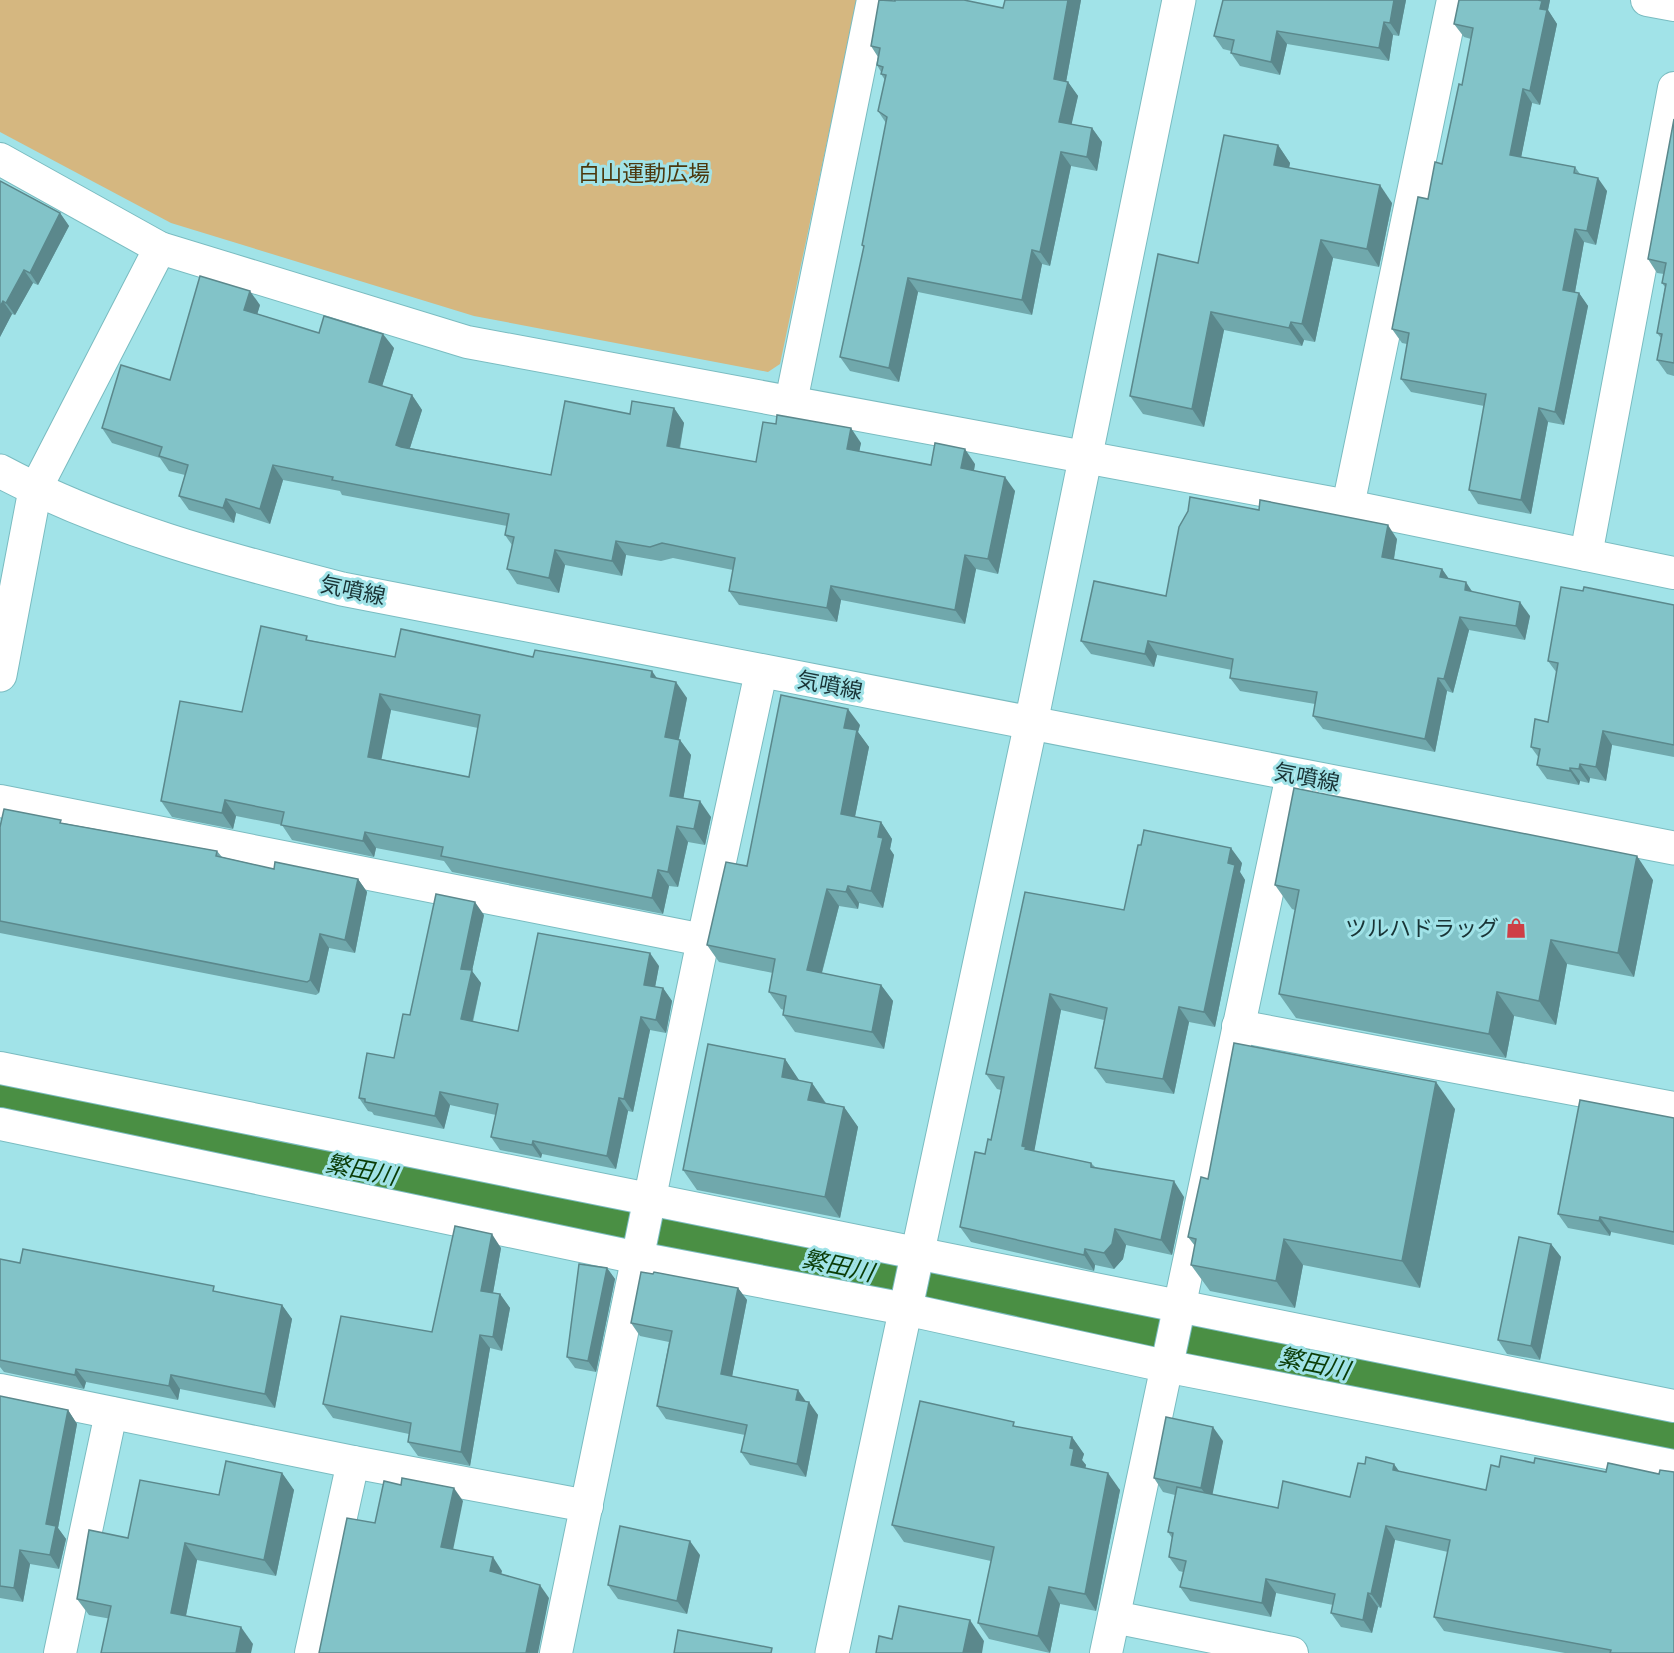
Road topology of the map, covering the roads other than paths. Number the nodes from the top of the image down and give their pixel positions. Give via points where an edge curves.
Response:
1 (873, 0) edge
2 (1179, 0) edge
3 (1453, 0) edge
4 (1647, 0) edge
5 (1674, 5) edge
6 (1674, 88) edge
7 (0, 159) edge
8 (160, 248) junction
9 (791, 402) junction
10 (1086, 458) junction
11 (0, 471) edge
12 (35, 490) junction
13 (1348, 506) junction
14 (1586, 555) junction
15 (1674, 573) edge
16 (761, 672) junction
17 (0, 675) edge
18 (1031, 723) junction
19 (1292, 775) junction
20 (0, 801) edge
21 (1674, 848) edge
22 (702, 940) junction
23 (1238, 1026) junction
24 (0, 1068) edge
25 (1674, 1108) edge
26 (0, 1124) edge
27 (651, 1199) junction
28 (916, 1253) junction
29 (638, 1258) junction
30 (904, 1309) junction
31 (1179, 1309) junction
32 (1166, 1364) junction
33 (0, 1390) edge
34 (1674, 1406) edge
35 (111, 1413) junction
36 (353, 1462) junction
37 (1674, 1466) edge
38 (587, 1506) junction
39 (1114, 1617) junction
40 (60, 1653) edge
41 (311, 1653) edge
42 (556, 1653) edge
43 (832, 1653) edge
44 (1106, 1653) edge
45 (1292, 1653) edge

1 - 9 street
2 - 10 street
3 - 13 street
4 - 5 street
6 - 14 street
7 - 8 street
8 - 9 street via 467,342
8 - 12 street
9 - 10 street
10 - 13 street
10 - 18 street
11 - 12 street, 気噴線
12 - 16 street, 気噴線 via 189,549 342,589
12 - 17 street
13 - 14 street
14 - 15 street
16 - 18 street, 気噴線
16 - 22 street
18 - 19 street, 気噴線
18 - 28 street
19 - 21 street, 気噴線
19 - 23 street
20 - 22 street
22 - 27 street
23 - 25 street
23 - 31 street
24 - 27 street
26 - 29 street
27 - 28 street
27 - 29 street
28 - 30 street
28 - 31 street
29 - 30 street
29 - 38 street
30 - 32 street
30 - 43 street
31 - 32 street
31 - 34 street
32 - 37 street
32 - 39 street
33 - 35 street
35 - 36 street
35 - 40 street
36 - 38 street
36 - 41 street
38 - 42 street
39 - 44 street
39 - 45 street

